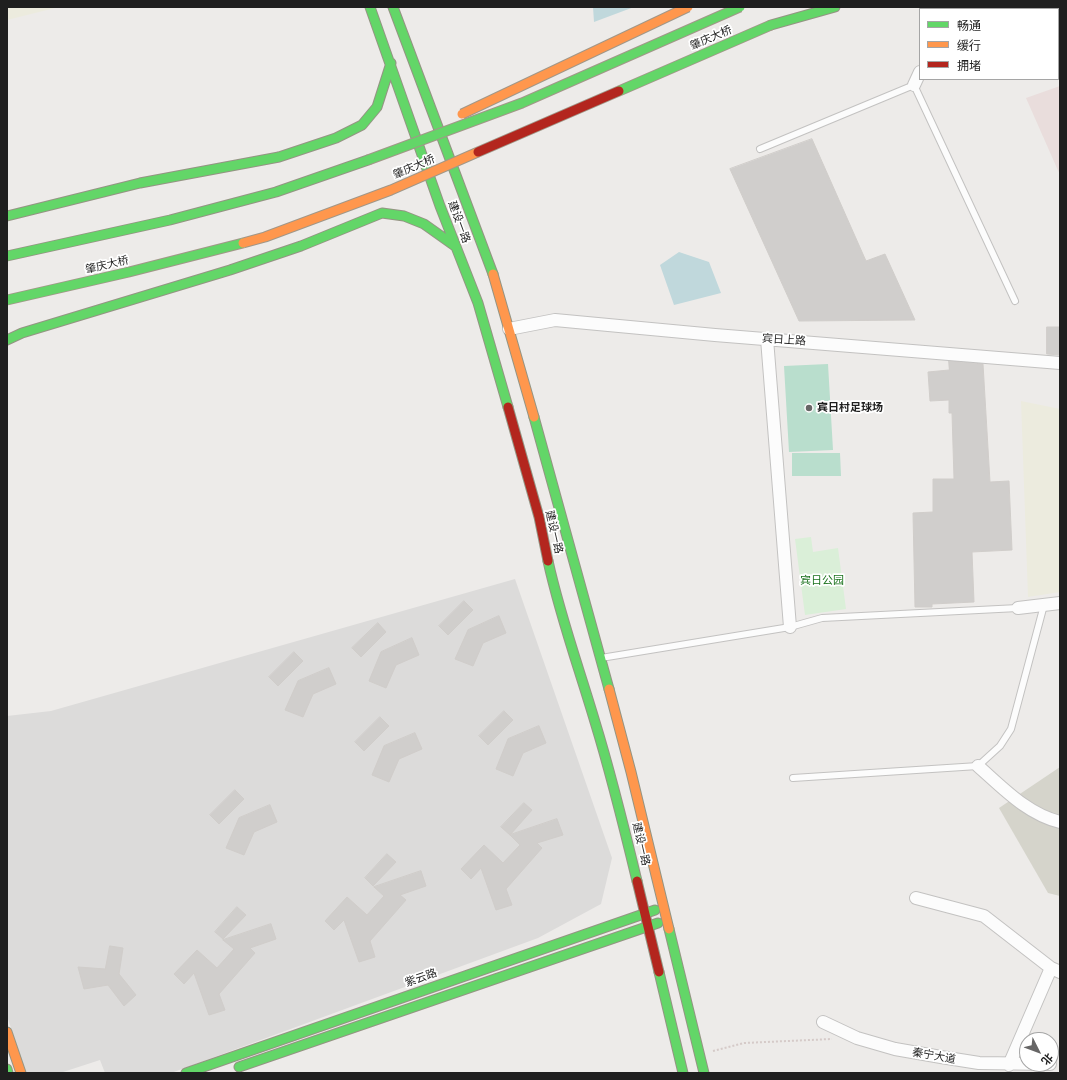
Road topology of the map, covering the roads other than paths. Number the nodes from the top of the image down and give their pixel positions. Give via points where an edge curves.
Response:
1 (370, 7) edge
2 (393, 7) edge
3 (688, 7) edge
4 (740, 7) edge
5 (813, 7) edge
6 (835, 7) edge
7 (771, 25) junction
8 (391, 63) junction
9 (919, 74) edge
10 (914, 85) junction
11 (760, 149) dead end
12 (368, 160) junction
13 (7, 216) edge
14 (455, 246) junction
15 (7, 256) edge
16 (7, 300) edge
17 (1015, 301) dead end
18 (509, 329) junction
19 (22, 334) junction
20 (7, 335) edge
21 (767, 339) junction
22 (7, 340) edge
23 (1060, 363) edge
24 (1060, 604) edge
25 (1044, 605) junction
26 (1018, 608) joint
27 (790, 627) junction
28 (601, 658) junction
29 (978, 766) junction
30 (793, 778) dead end
31 (1060, 822) edge
32 (916, 898) dead end
33 (664, 907) junction
34 (645, 913) junction
35 (667, 920) junction
36 (648, 927) junction
37 (1056, 970) edge
38 (681, 1021) junction
39 (823, 1022) dead end
40 (7, 1032) edge
41 (1009, 1065) junction
42 (1019, 1065) edge
43 (7, 1069) edge
44 (229, 1070) dead end
45 (22, 1072) edge
46 (8, 1073) edge
47 (186, 1073) edge
48 (683, 1073) edge
49 (704, 1073) edge

1 - 8 main road, 建设一路
2 - 18 main road, 建设一路 via 491,267
3 - 12 main road, bridge
4 - 12 main road, 肇庆大桥, bridge via 522,103
5 - 7 main road, 肇庆大桥
6 - 7 main road
7 - 16 main road, 肇庆大桥, bridge via 391,190 265,237
8 - 13 main road via 377,107 362,125 336,138 278,157 140,183
8 - 14 main road, 建设一路
9 - 10 street
10 - 11 lane
10 - 17 lane
12 - 15 main road, 肇庆大桥 via 268,194 170,220
14 - 19 main road via 424,224 404,216 382,213 301,246 230,270
14 - 34 main road, 建设一路 via 485,326 539,517 557,601 622,817
18 - 21 street, 宾日上路 via 555,320
18 - 28 main road, 建设一路
19 - 20 main road
19 - 22 main road
21 - 23 street, 宾日上路
21 - 27 street
24 - 25 street
25 - 26 street
25 - 29 lane via 1011,729 1000,746
26 - 27 lane via 822,618
27 - 28 lane
28 - 33 main road, 建设一路
29 - 30 lane
29 - 31 street via 1017,801 1050,820
32 - 37 street via 984,916
33 - 34 main road, 紫云路
33 - 35 main road, 建设一路
34 - 36 main road, 建设一路
34 - 47 main road, 紫云路
35 - 36 main road
35 - 38 main road, 建设一路
36 - 38 main road, 建设一路
36 - 44 main road
37 - 41 street
38 - 48 main road, 建设一路
38 - 49 main road, 建设一路 via 699,1054
39 - 41 street, 秦宁大道 via 857,1038 895,1048 979,1063
40 - 45 main road
41 - 42 street, 秦宁大道
43 - 46 main road

